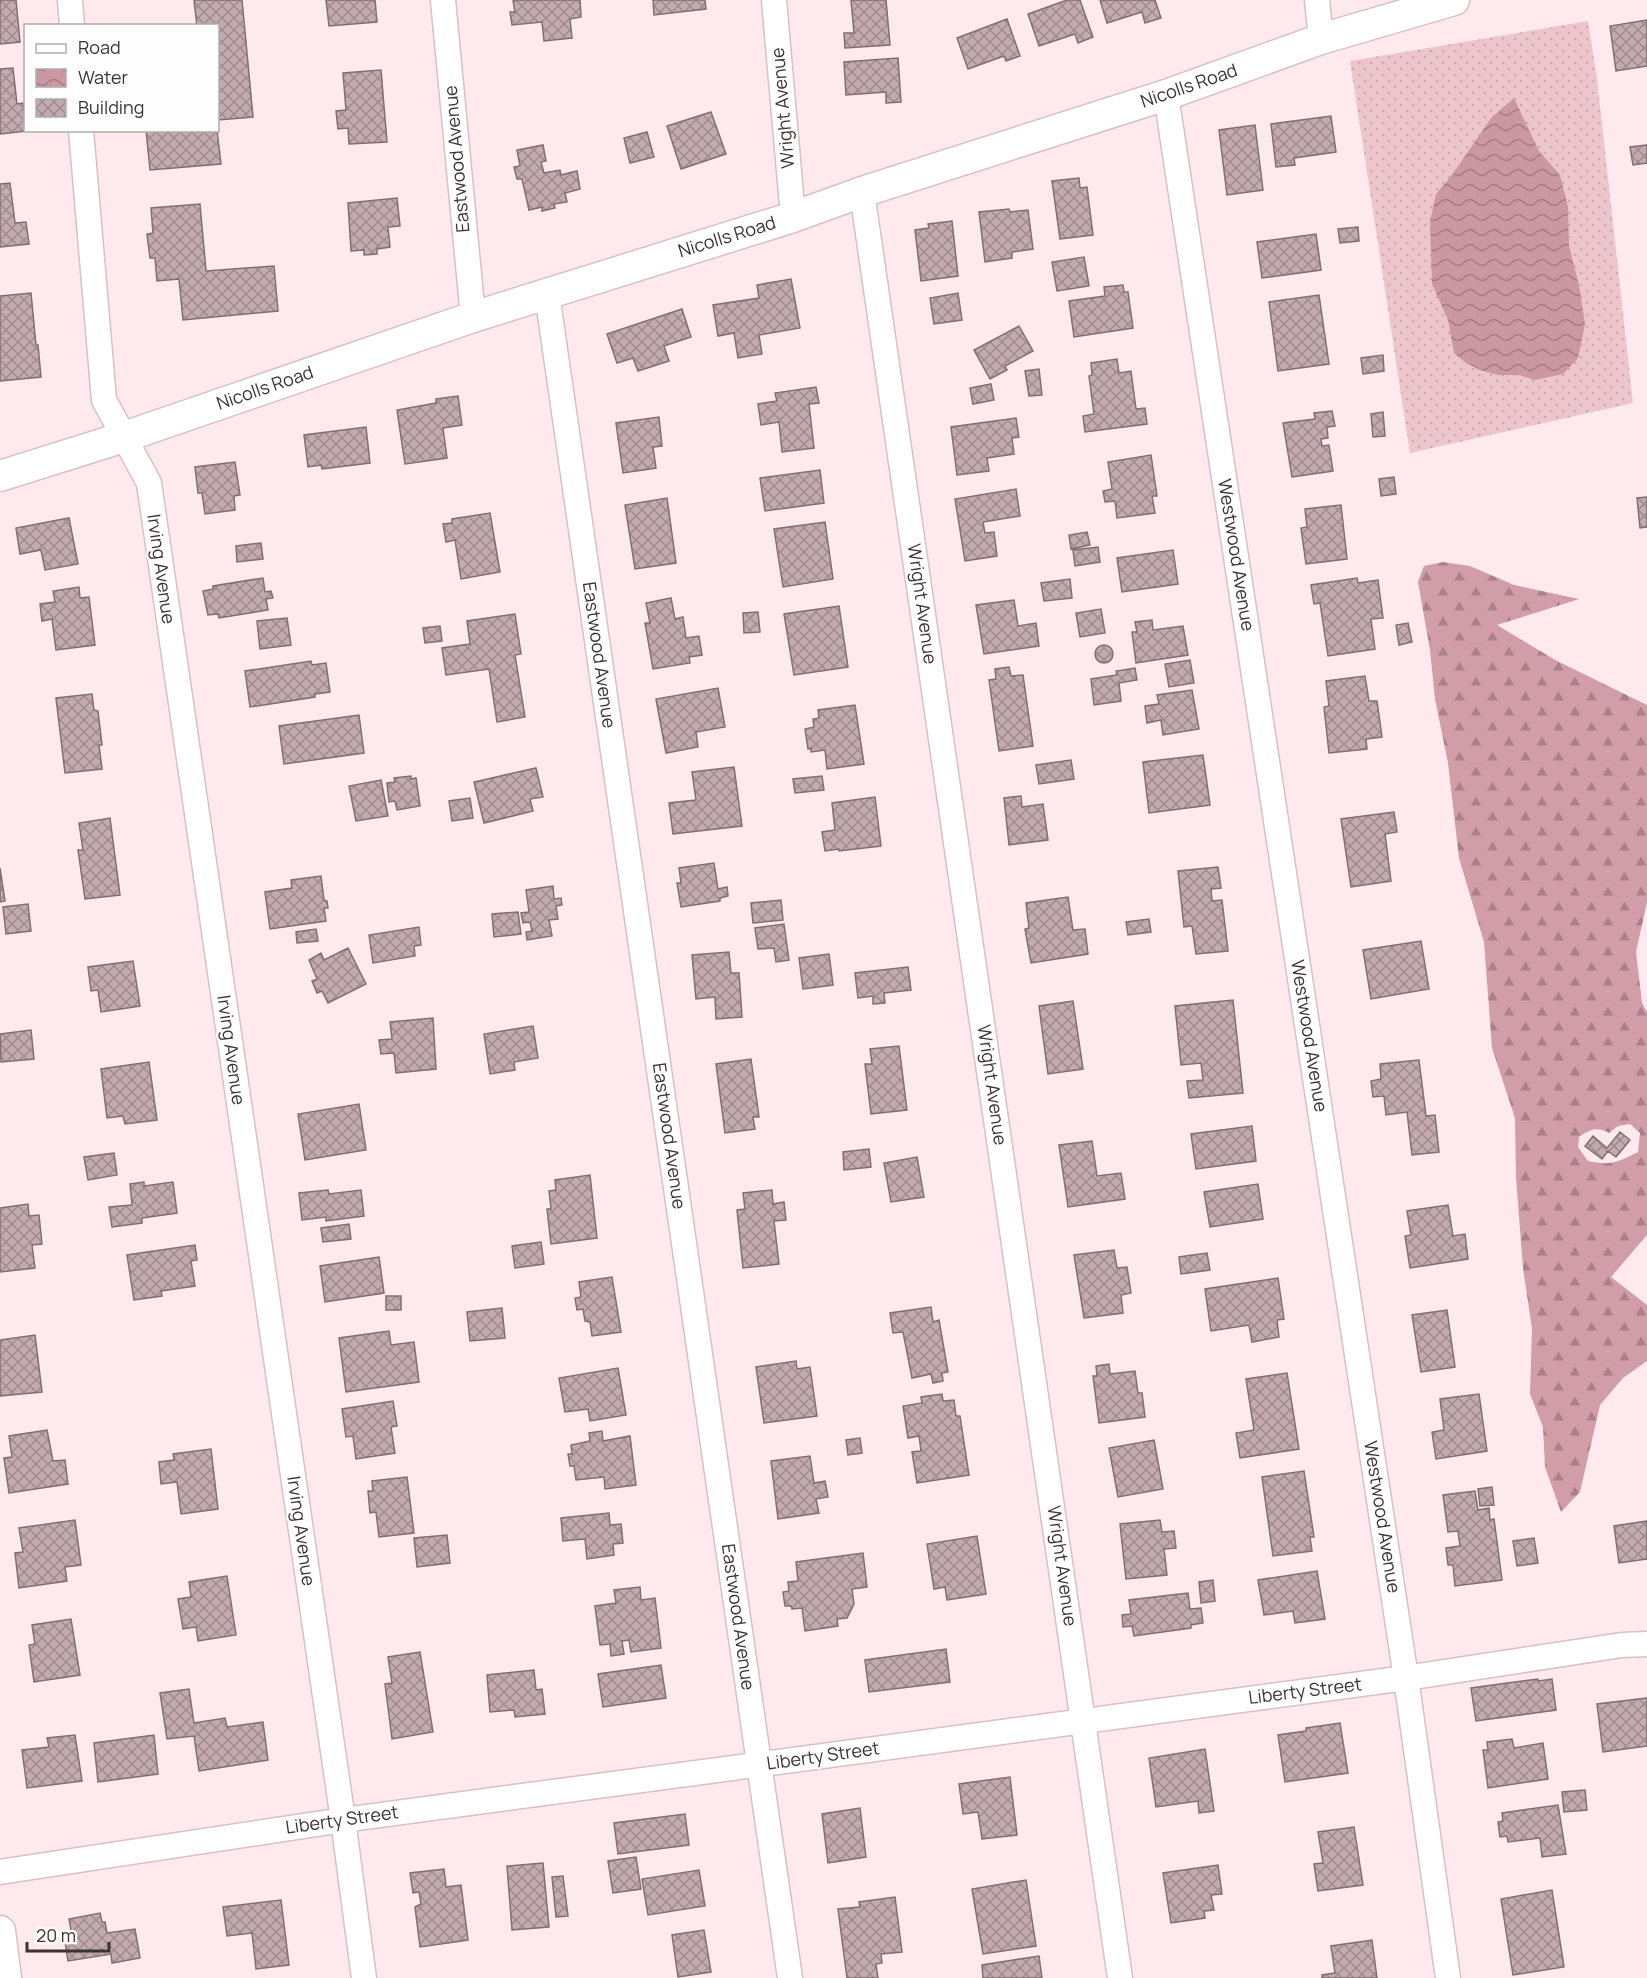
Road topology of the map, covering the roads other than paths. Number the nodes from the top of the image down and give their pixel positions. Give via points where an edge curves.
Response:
1 (70, 0) edge
2 (443, 0) edge
3 (774, 0) edge
4 (1317, 0) edge
5 (1454, 0) edge
6 (72, 24) edge
7 (1321, 39) junction
8 (1166, 94) junction
9 (81, 132) edge
10 (862, 192) junction
11 (793, 217) junction
12 (547, 294) junction
13 (473, 317) junction
14 (124, 437) junction
15 (0, 476) edge
16 (1647, 1644) edge
17 (1406, 1678) junction
18 (1084, 1720) junction
19 (759, 1765) junction
20 (343, 1820) junction
21 (0, 1872) edge
22 (0, 1931) edge
23 (6, 1978) edge
24 (364, 1978) edge
25 (790, 1978) edge
26 (1120, 1978) edge
27 (1448, 1978) edge

1 - 6 street
2 - 13 street, Eastwood Avenue
3 - 11 street, Wright Avenue
4 - 7 street
5 - 7 street, Nicolls Road
7 - 8 street, Nicolls Road
8 - 10 street, Nicolls Road
8 - 17 street, Westwood Avenue
9 - 14 street, Irving Avenue via 104,400
10 - 11 street, Nicolls Road
10 - 18 street, Wright Avenue
11 - 12 street, Nicolls Road
12 - 13 street, Nicolls Road
12 - 19 street, Eastwood Avenue
13 - 14 street, Nicolls Road
14 - 15 street, Nicolls Road
14 - 20 street, Irving Avenue via 149,483
16 - 17 street, Liberty Street
17 - 18 street, Liberty Street
17 - 27 street, Westwood Avenue
18 - 19 street, Liberty Street
18 - 26 street, Wright Avenue
19 - 20 street, Liberty Street
19 - 25 street, Eastwood Avenue
20 - 21 street, Liberty Street
20 - 24 street, Irving Avenue
22 - 23 street

